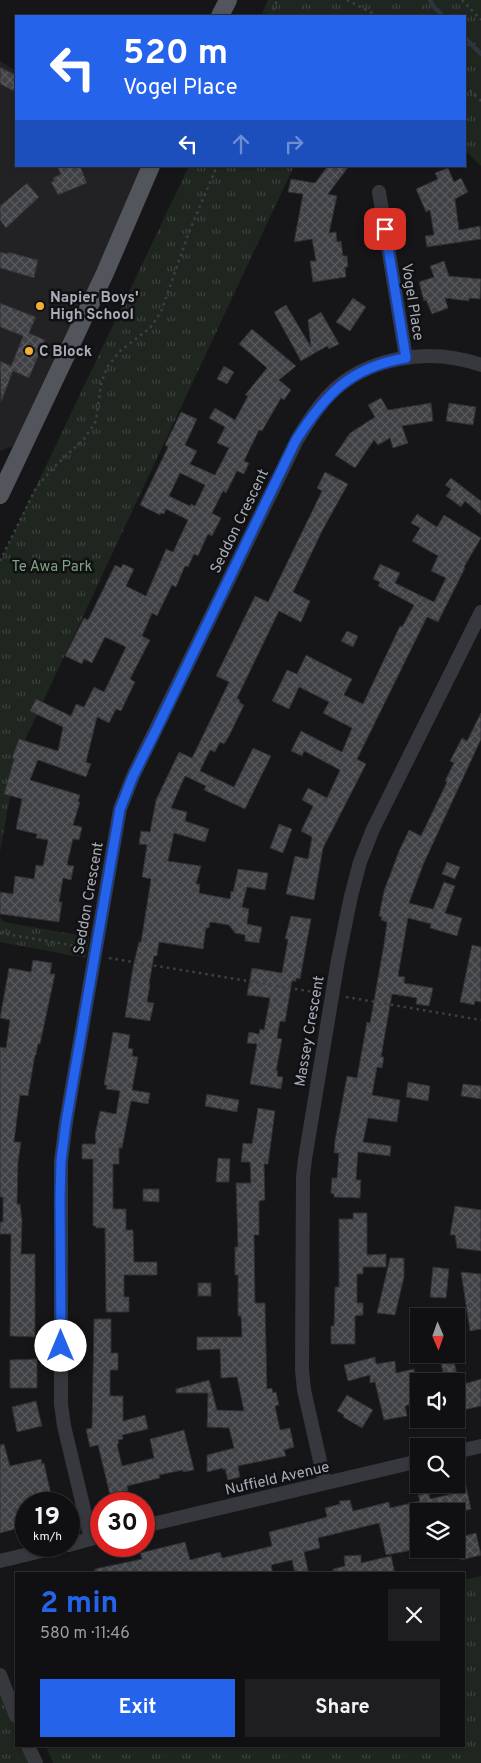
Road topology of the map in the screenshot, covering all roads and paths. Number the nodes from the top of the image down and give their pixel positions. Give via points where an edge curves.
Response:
1 (228, 0) edge
2 (277, 0) edge
3 (347, 0) edge
4 (462, 0) edge
5 (220, 15) edge
6 (271, 15) edge
7 (376, 15) edge
8 (481, 20) edge
9 (466, 87) edge
10 (481, 100) edge
11 (151, 167) edge
12 (218, 167) edge
13 (379, 192) dead end
14 (406, 358) junction
15 (481, 365) edge
16 (6, 473) edge
17 (0, 495) edge
18 (0, 561) edge
19 (481, 612) edge
20 (0, 933) edge
21 (96, 952) junction
22 (332, 995) junction
23 (481, 1020) edge
24 (481, 1446) edge
25 (465, 1450) edge
26 (410, 1463) edge
27 (325, 1483) junction
28 (90, 1517) edge
29 (155, 1523) edge
30 (17, 1557) edge
31 (0, 1561) edge
32 (0, 1675) edge
33 (15, 1713) edge
34 (28, 1747) edge
35 (36, 1763) edge

1 - 5 main road
2 - 6 path
3 - 7 path
4 - 8 path
9 - 10 path
11 - 16 main road via 105,272
12 - 18 path via 189,232 161,312 150,328 120,351 107,367 96,421 84,439 54,466 36,488
13 - 14 street, Vogel Place
14 - 15 street, Seddon Crescent via 440,356
14 - 21 street, Seddon Crescent via 378,364 343,383 317,409 296,440 120,809
16 - 17 main road
19 - 22 street, Massey Crescent via 360,862
20 - 21 path
21 - 22 path
21 - 28 street, Seddon Crescent via 66,1122 60,1198 61,1404 64,1426
22 - 23 path
22 - 27 street, Massey Crescent via 303,1177 302,1370
24 - 25 street
26 - 27 street, Nuffield Avenue
27 - 29 street, Nuffield Avenue
30 - 31 street
32 - 33 street
34 - 35 street

